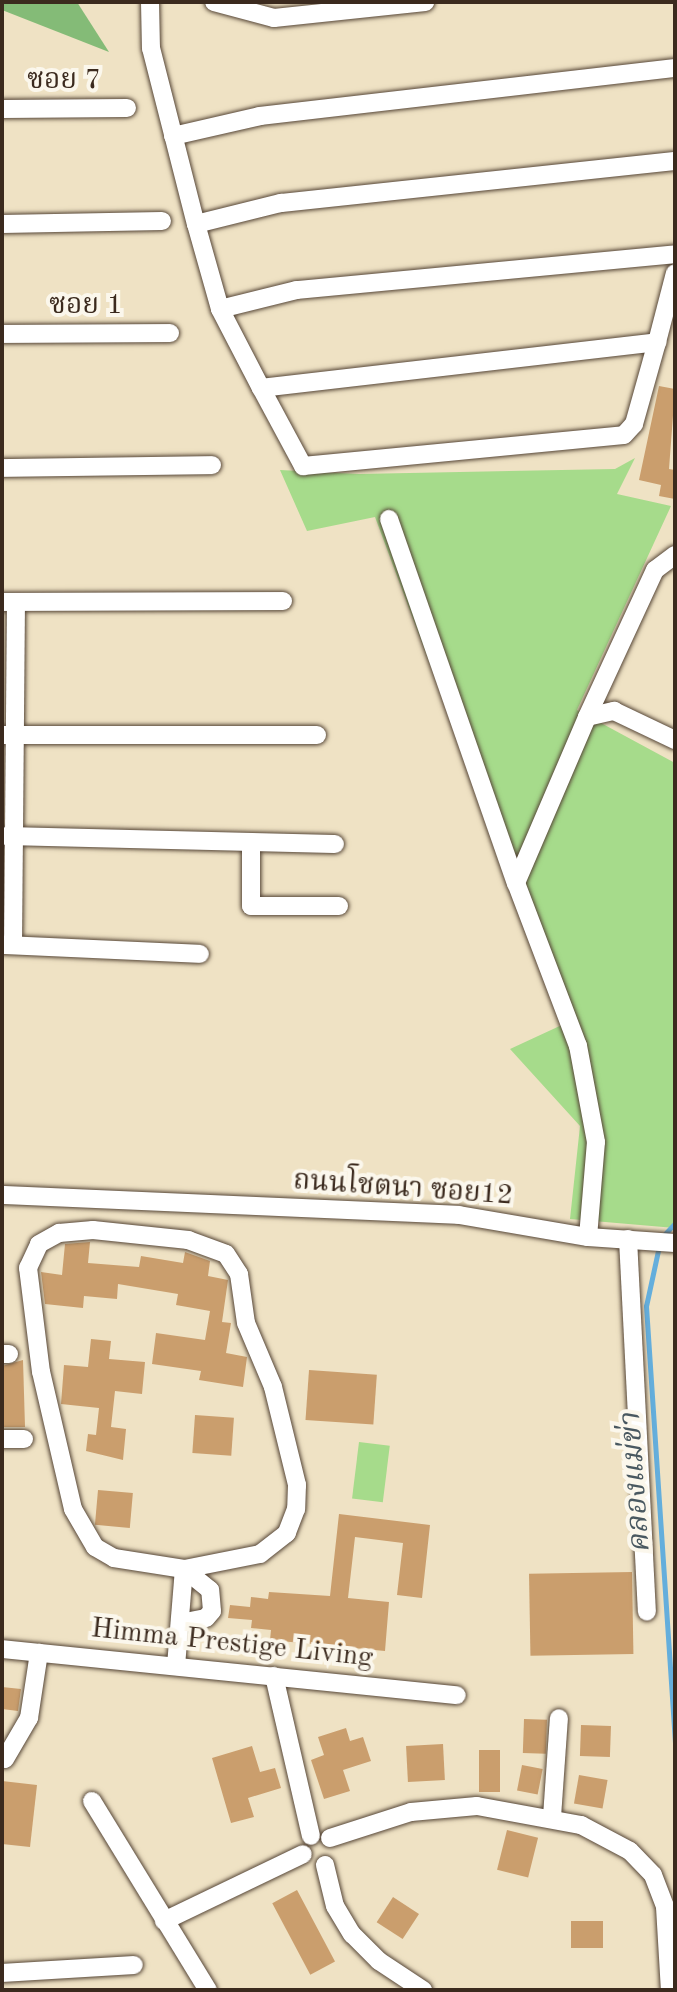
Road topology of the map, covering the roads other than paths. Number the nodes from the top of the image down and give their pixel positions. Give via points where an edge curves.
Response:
1 (150, 2) edge
2 (214, 2) edge
3 (425, 2) edge
4 (675, 68) edge
5 (127, 108) dead end
6 (2, 109) edge
7 (173, 136) junction
8 (675, 161) edge
9 (162, 221) dead end
10 (2, 224) edge
11 (196, 224) junction
12 (675, 254) edge
13 (675, 273) edge
14 (220, 309) junction
15 (170, 333) dead end
16 (2, 334) edge
17 (657, 342) junction
18 (261, 388) junction
19 (212, 465) dead end
20 (2, 468) edge
21 (389, 519) dead end
22 (675, 555) edge
23 (283, 601) dead end
24 (9, 602) edge
25 (587, 717) junction
26 (8, 735) edge
27 (317, 735) dead end
28 (675, 740) edge
29 (8, 836) edge
30 (251, 842) junction
31 (335, 844) dead end
32 (516, 883) junction
33 (339, 906) dead end
34 (8, 945) edge
35 (200, 954) dead end
36 (2, 1195) edge
37 (588, 1237) junction
38 (628, 1239) junction
39 (674, 1243) edge
40 (2, 1439) edge
41 (24, 1439) dead end
42 (184, 1569) junction
43 (647, 1612) dead end
44 (180, 1623) junction
45 (2, 1649) edge
46 (39, 1653) junction
47 (176, 1666) junction
48 (274, 1676) junction
49 (457, 1695) dead end
50 (559, 1718) dead end
51 (5, 1759) dead end
52 (92, 1801) dead end
53 (552, 1817) junction
54 (311, 1836) junction
55 (330, 1838) junction
56 (303, 1854) junction
57 (325, 1865) junction
58 (164, 1921) junction
59 (134, 1965) dead end
60 (2, 1973) edge
61 (208, 1990) edge
62 (423, 1990) edge
63 (670, 1990) edge

1 - 7 street via 151,48
2 - 3 street via 274,18
4 - 7 street via 260,116
5 - 6 street, ซอย 7
7 - 11 street
8 - 11 street via 281,203
9 - 10 street
11 - 14 street
12 - 14 street via 297,290
13 - 17 street
14 - 18 street
15 - 16 street, ซอย 1
17 - 18 street
17 - 18 street via 634,424 624,435 303,466
19 - 20 street
21 - 32 street
22 - 25 street via 655,570
23 - 24 street
24 - 26 street
25 - 28 street via 614,711
25 - 32 street
26 - 27 street
26 - 29 street
29 - 30 street
29 - 34 street
30 - 31 street
30 - 33 street via 251,906
32 - 37 street via 581,1060 596,1142
34 - 35 street
36 - 37 street, ถนนโชตนา ซอย12 via 459,1215
37 - 38 street, ถนนโชตนา ซอย12
38 - 39 street, ถนนโชตนา ซอย12
38 - 43 street
40 - 41 street
42 - 42 street via 260,1554 287,1533 296,1509 297,1485 273,1387 246,1323 239,1274 226,1254 188,1240 93,1230 59,1233 39,1244 28,1268 41,1372 73,1509 95,1547 114,1558
42 - 44 street
42 - 44 street via 210,1590 215,1602 206,1618
44 - 47 street
45 - 46 street, Himma Prestige Living
46 - 47 street, Himma Prestige Living
46 - 51 street via 29,1718
47 - 48 street, Himma Prestige Living
48 - 49 street, Himma Prestige Living
48 - 54 street
50 - 53 street
52 - 58 street
53 - 55 street via 477,1806 411,1812
53 - 63 street via 630,1851 653,1875 665,1907
54 - 55 street
54 - 56 street
55 - 57 street via 334,1854
56 - 57 street via 314,1865
56 - 58 street
57 - 62 street via 335,1906 352,1934 379,1961
58 - 61 street
59 - 60 street

